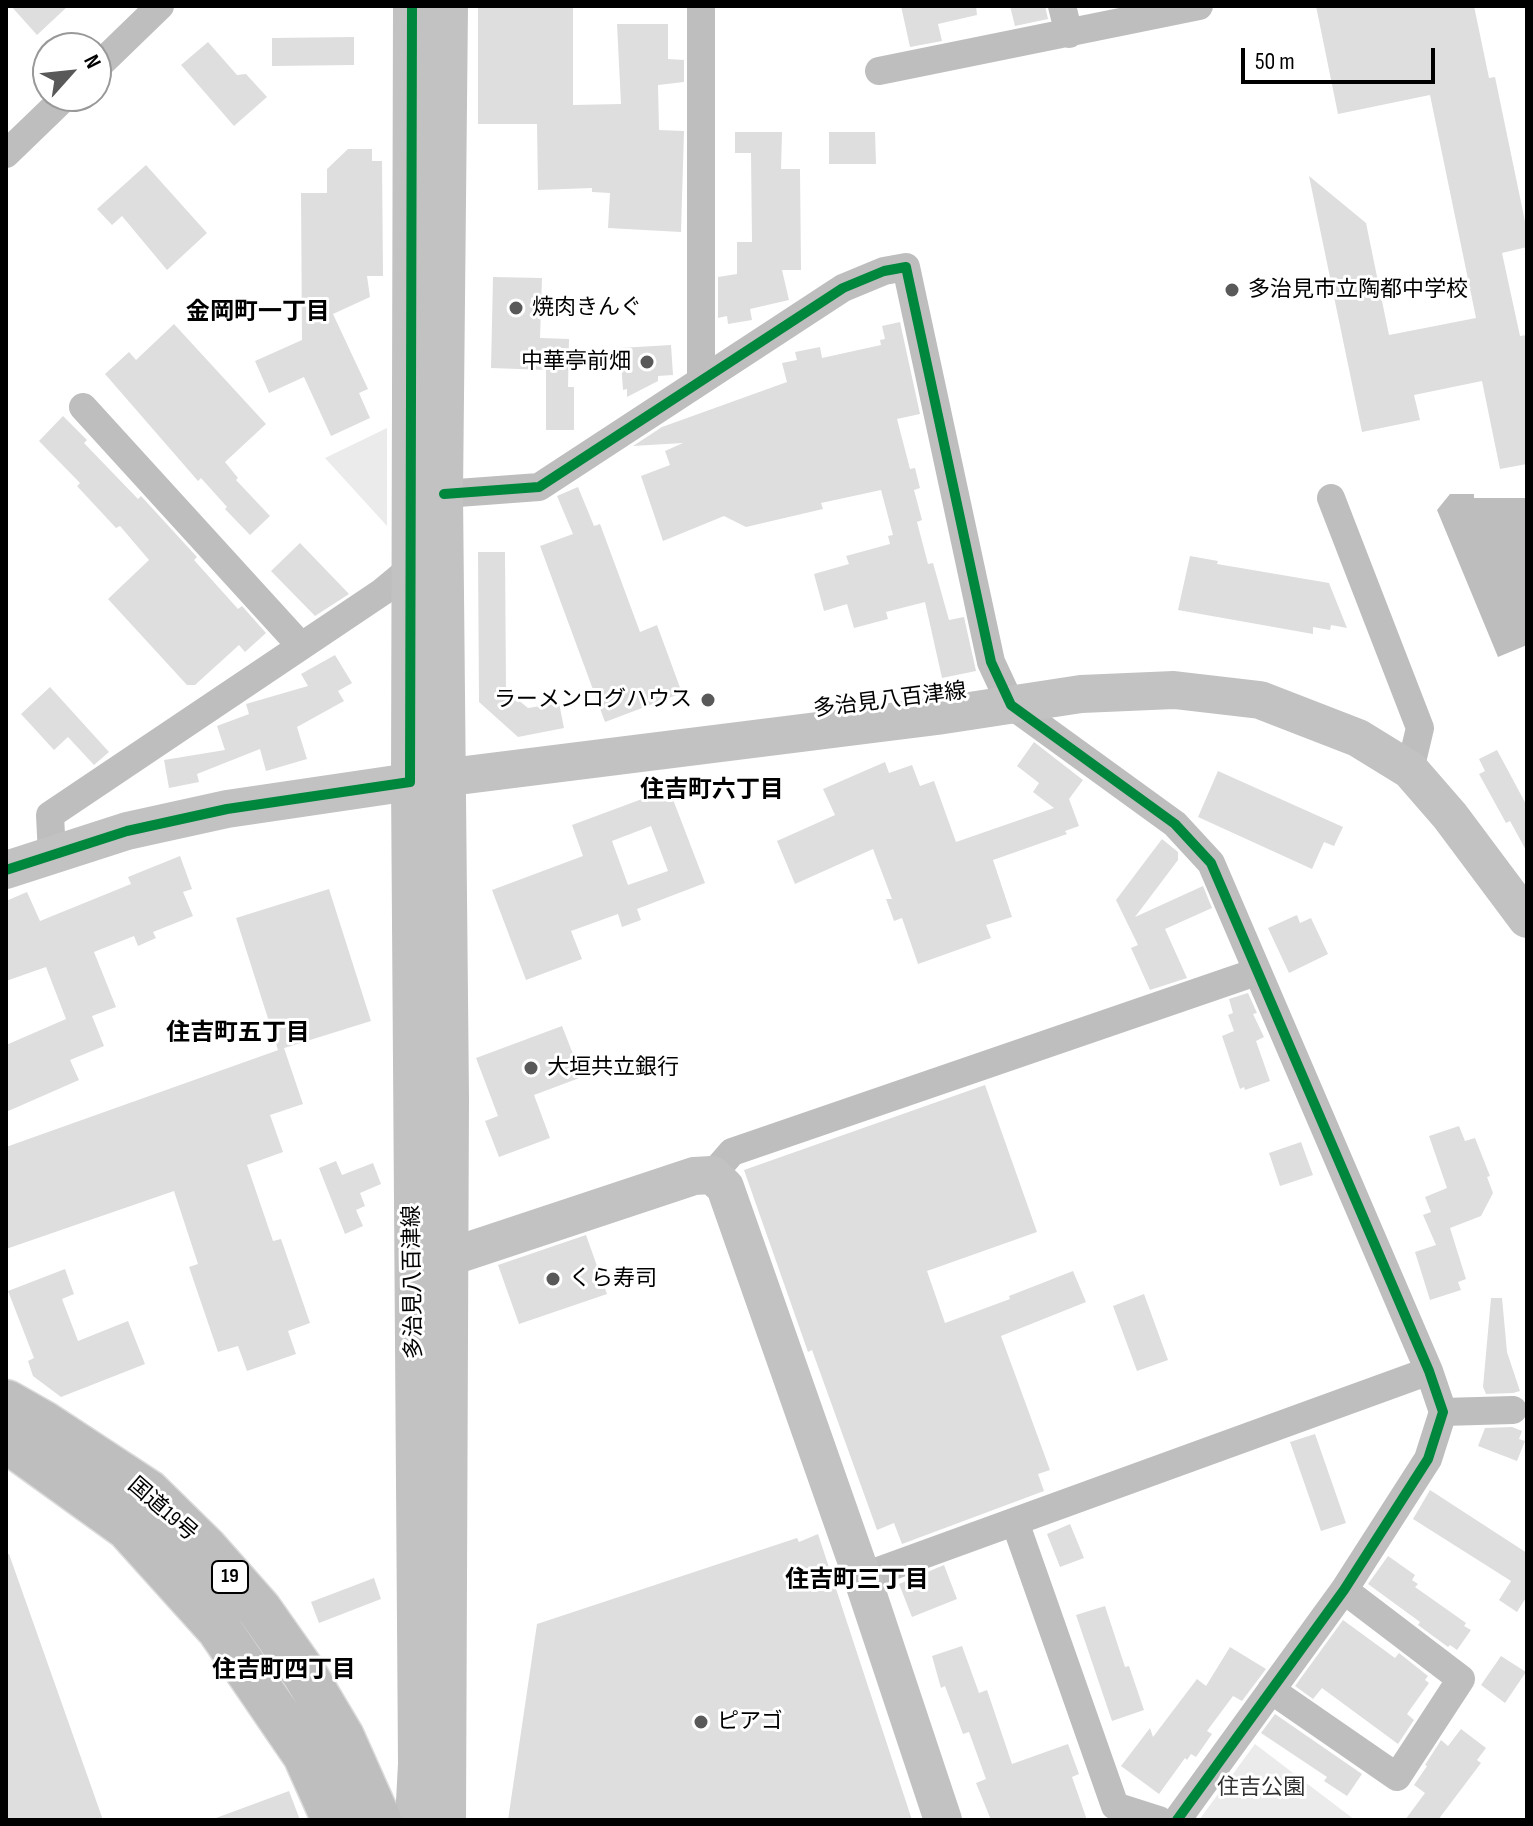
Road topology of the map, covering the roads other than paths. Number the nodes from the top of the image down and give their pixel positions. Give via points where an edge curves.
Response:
1 (160, 6) edge
2 (412, 6) edge
3 (449, 6) edge
4 (701, 6) edge
5 (1062, 6) edge
6 (1199, 6) edge
7 (1069, 34) junction
8 (112, 52) edge
9 (879, 71) dead end
10 (49, 112) edge
11 (6, 154) edge
12 (701, 380) junction
13 (83, 407) dead end
14 (444, 494) junction
15 (1331, 498) dead end
16 (411, 568) junction
17 (300, 645) junction
18 (1011, 705) junction
19 (1410, 770) junction
20 (447, 777) junction
21 (410, 782) junction
22 (52, 855) junction
23 (6, 870) edge
24 (1527, 919) edge
25 (1256, 972) junction
26 (712, 1175) junction
27 (447, 1258) junction
28 (1429, 1371) junction
29 (6, 1402) edge
30 (1513, 1410) dead end
31 (1443, 1412) junction
32 (6, 1440) edge
33 (1015, 1522) junction
34 (862, 1577) junction
35 (1344, 1590) junction
36 (1271, 1690) junction
37 (334, 1820) edge
38 (379, 1820) edge
39 (414, 1820) edge
40 (447, 1820) edge
41 (943, 1820) edge
42 (1159, 1820) edge
43 (1177, 1820) edge

1 - 8 street
2 - 16 main road
3 - 14 main road
4 - 12 street
5 - 7 street
6 - 7 street
7 - 9 street
10 - 11 street
12 - 14 street via 539,487
12 - 18 street via 843,288 906,267 991,662
13 - 17 street
14 - 20 main road
15 - 19 street via 1420,728
16 - 17 street
16 - 21 main road
17 - 22 street via 50,815
18 - 19 main road, 多治見八百津線 via 1081,694 1174,690 1260,700 1358,738
18 - 20 main road, 多治見八百津線
18 - 25 street via 1175,824 1202,853 1211,863
19 - 24 main road, 多治見八百津線
20 - 21 main road, 多治見八百津線
20 - 27 main road, 多治見八百津線
21 - 22 main road via 227,809 127,831
21 - 39 main road, 多治見八百津線
22 - 23 main road
25 - 26 street via 732,1152
25 - 28 street
26 - 27 main road via 694,1176
26 - 34 main road via 725,1187
27 - 40 main road, 多治見八百津線
28 - 31 street
28 - 33 street
29 - 38 highway, 国道19号 / 19 via 148,1492 206,1549 259,1609 304,1673 342,1737
30 - 31 street
31 - 35 street via 1428,1459
32 - 37 highway, 国道19号 / 19 via 128,1528 219,1629 305,1755
33 - 34 street
33 - 42 street via 1115,1806
34 - 41 main road
35 - 36 street
35 - 36 street via 1461,1679 1397,1777
36 - 43 street

